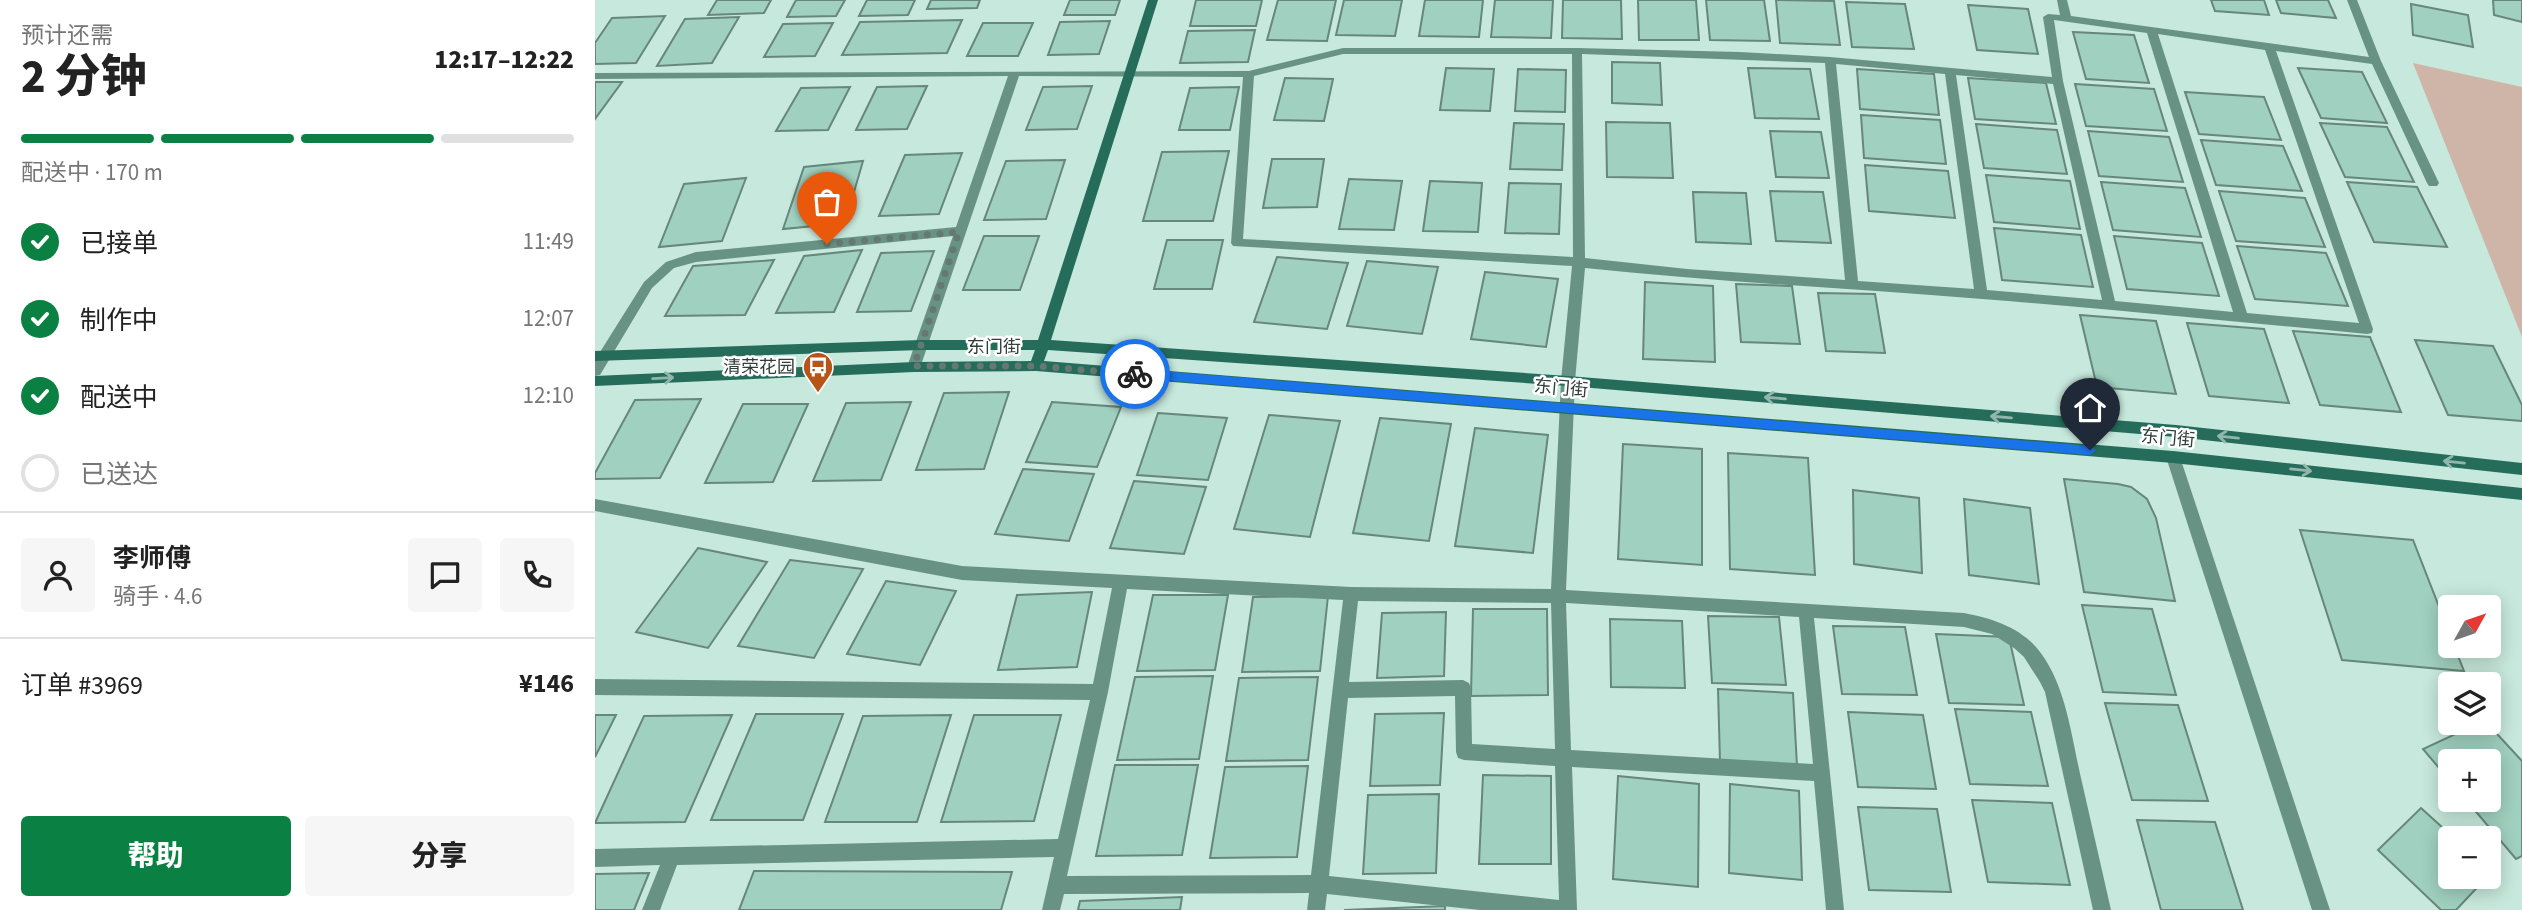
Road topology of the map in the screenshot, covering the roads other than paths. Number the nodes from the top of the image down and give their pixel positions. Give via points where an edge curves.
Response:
1 (1153, 0) edge
2 (2062, 0) edge
3 (2352, 0) edge
4 (2066, 18) junction
5 (2151, 30) junction
6 (2269, 47) junction
7 (1577, 51) junction
8 (1830, 60) junction
9 (2376, 61) junction
10 (1950, 70) junction
11 (1016, 73) junction
12 (1129, 73) junction
13 (1249, 74) junction
14 (595, 76) edge
15 (2058, 81) junction
16 (2433, 183) dead end
17 (959, 232) junction
18 (1579, 262) junction
19 (1852, 285) junction
20 (1981, 294) junction
21 (2110, 307) junction
22 (2242, 318) junction
23 (921, 345) junction
24 (1043, 345) junction
25 (598, 356) edge
26 (914, 366) junction
27 (1036, 366) junction
28 (595, 371) edge
29 (595, 381) edge
30 (1567, 381) junction
31 (1568, 408) junction
32 (2173, 457) junction
33 (2522, 469) edge
34 (2522, 494) edge
35 (595, 506) edge
36 (1121, 582) junction
37 (1351, 594) junction
38 (1558, 596) junction
39 (1806, 610) junction
40 (595, 687) edge
41 (1342, 690) junction
42 (1100, 692) junction
43 (1564, 758) junction
44 (1822, 773) junction
45 (1065, 848) junction
46 (672, 856) junction
47 (595, 858) edge
48 (1318, 884) junction
49 (1056, 885) junction
50 (651, 910) edge
51 (1051, 910) edge
52 (1315, 910) edge
53 (1566, 910) edge
54 (1835, 910) edge
55 (2102, 910) edge
56 (2321, 910) edge

1 - 12 street
2 - 4 street
3 - 9 street
4 - 5 street
4 - 15 street via 2048,17
5 - 6 street
5 - 22 street
6 - 9 street
6 - 22 street via 2367,329
7 - 8 street
7 - 13 street via 1343,51
7 - 18 street
8 - 10 street
8 - 19 street
9 - 16 street
10 - 15 street
10 - 20 street
11 - 12 street
11 - 14 street
11 - 17 street
12 - 13 street
12 - 24 street
13 - 18 street via 1237,243
15 - 21 street
17 - 23 street
17 - 25 street via 695,257 670,265 649,285
18 - 19 street
18 - 30 street
19 - 20 street
20 - 21 street
21 - 22 street
23 - 24 street, 东门街
23 - 25 street, 东门街
23 - 26 street
24 - 27 street
24 - 30 street, 东门街
25 - 28 street
26 - 27 street, 东门街
29 -> 26 street, 东门街
27 - 31 street, 东门街
30 - 31 street
33 -> 30 street, 东门街 via 2176,431
31 - 32 street, 东门街
31 - 38 street
32 -> 34 street, 东门街
32 - 56 street
35 - 36 street via 962,573
36 - 37 street
36 - 42 street
37 - 38 street
37 - 41 street
38 - 39 street
38 - 43 street
39 - 44 street
39 - 55 street via 1990,625 2017,640 2042,664 2053,692
40 - 42 street
41 - 43 street via 1463,688 1464,752
41 - 48 street
42 - 45 street
43 - 44 street
43 - 53 street
44 - 54 street
45 - 46 street
45 - 49 street
46 - 47 street
46 - 50 street
48 - 49 street
48 - 52 street
48 - 53 street
49 - 51 street

